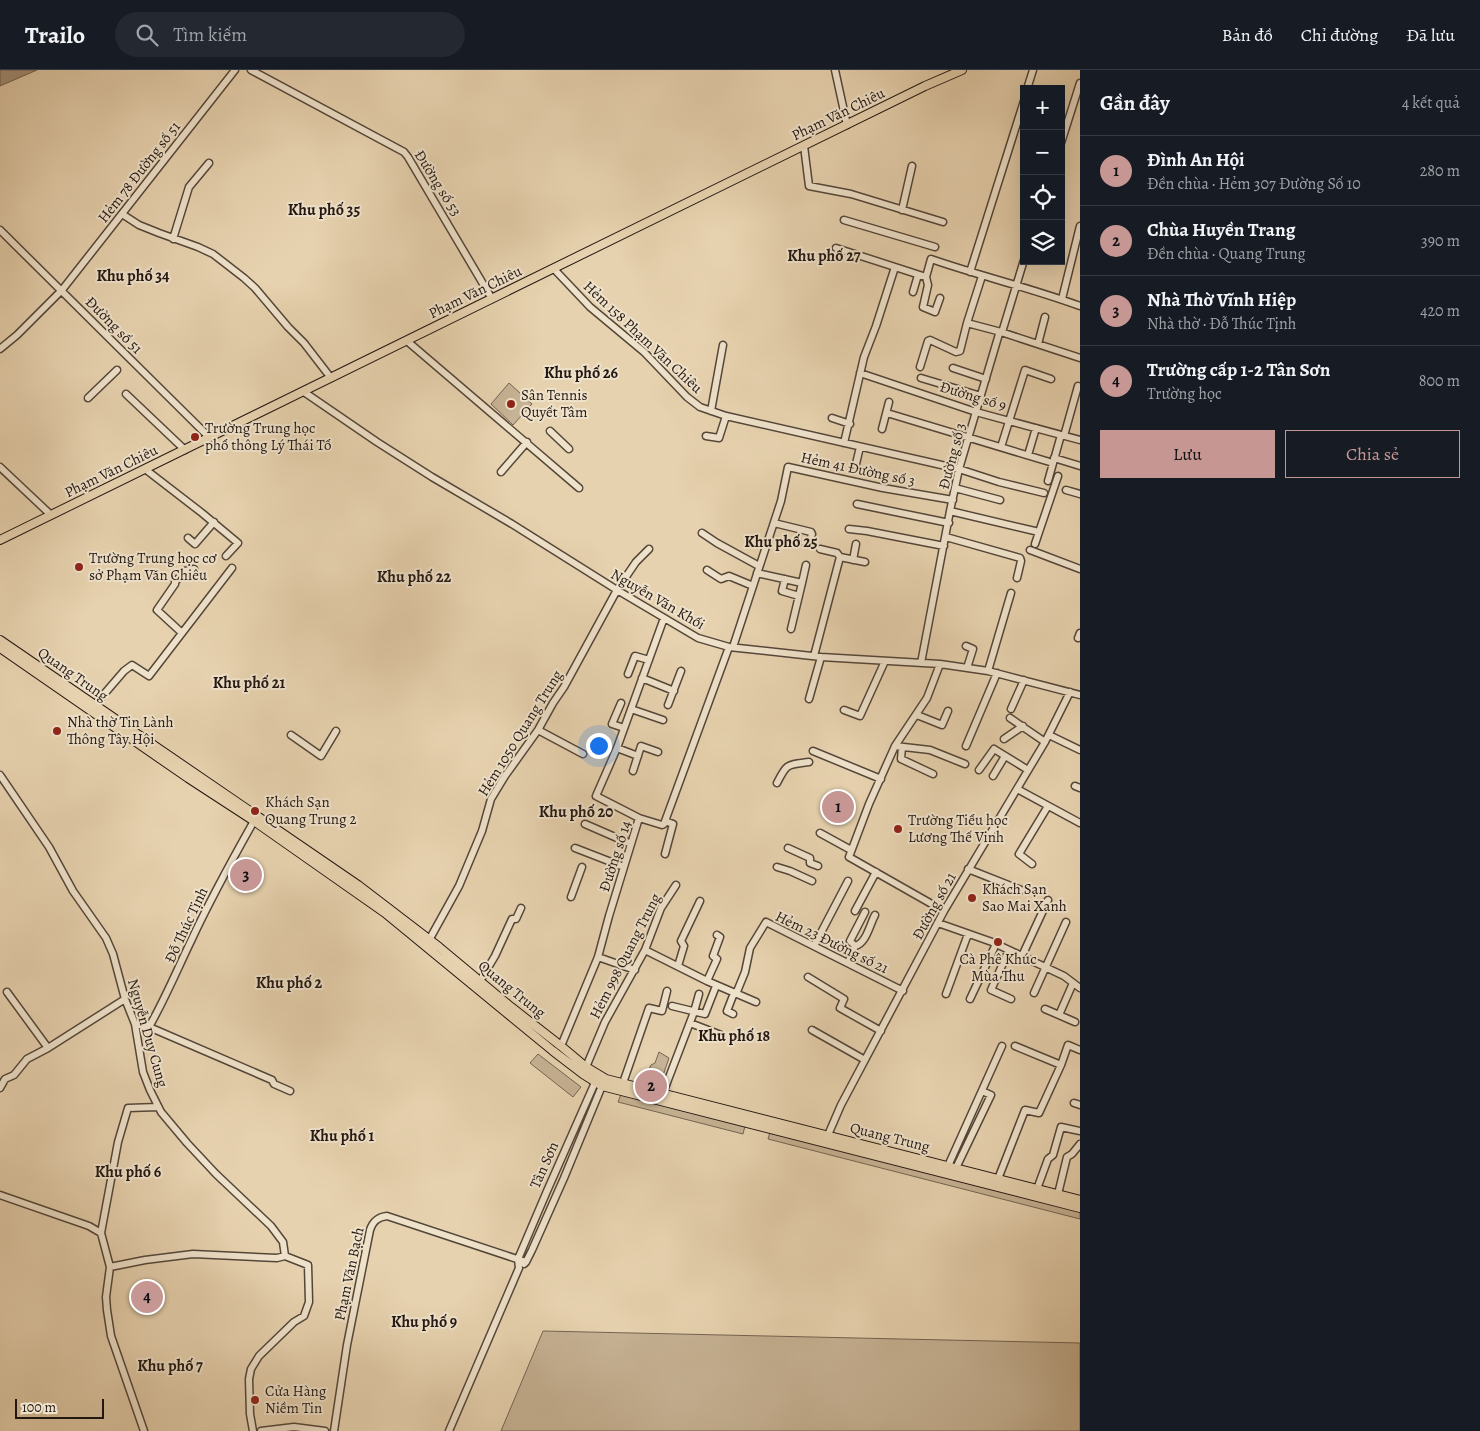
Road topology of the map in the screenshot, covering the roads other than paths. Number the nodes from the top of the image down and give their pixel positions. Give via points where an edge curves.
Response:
1 (235, 70) edge
2 (251, 70) edge
3 (835, 70) edge
4 (962, 70) edge
5 (1033, 70) edge
6 (1080, 83) edge
7 (1028, 85) edge
8 (1020, 114) edge
9 (847, 125) junction
10 (1065, 130) edge
11 (804, 146) junction
12 (209, 164) dead end
13 (912, 166) dead end
14 (902, 210) junction
15 (122, 214) junction
16 (844, 220) dead end
17 (944, 222) dead end
18 (1080, 226) edge
19 (0, 230) edge
20 (173, 239) junction
21 (935, 247) dead end
22 (836, 248) dead end
23 (1022, 265) edge
24 (894, 267) junction
25 (554, 269) junction
26 (970, 272) junction
27 (922, 276) junction
28 (982, 276) junction
29 (1016, 285) junction
30 (62, 290) junction
31 (913, 292) dead end
32 (940, 298) dead end
33 (492, 299) junction
34 (1062, 299) junction
35 (1080, 306) edge
36 (1045, 317) dead end
37 (967, 323) junction
38 (1000, 332) junction
39 (408, 341) junction
40 (1038, 344) junction
41 (723, 346) dead end
42 (0, 349) edge
43 (1080, 358) edge
44 (920, 367) dead end
45 (953, 368) dead end
46 (117, 370) dead end
47 (860, 373) junction
48 (331, 378) junction
49 (921, 378) dead end
50 (1051, 378) dead end
51 (986, 379) junction
52 (1078, 386) dead end
53 (304, 392) junction
54 (126, 394) dead end
55 (981, 396) junction
56 (88, 398) dead end
57 (889, 402) dead end
58 (711, 411) junction
59 (976, 412) junction
60 (886, 413) junction
61 (726, 416) junction
62 (832, 418) dead end
63 (1010, 421) junction
64 (850, 424) junction
65 (1036, 428) junction
66 (882, 429) dead end
67 (550, 431) dead end
68 (1063, 435) junction
69 (706, 436) dead end
70 (210, 438) junction
71 (969, 438) junction
72 (1080, 440) edge
73 (527, 442) junction
74 (844, 443) junction
75 (863, 447) junction
76 (1002, 447) junction
77 (569, 449) dead end
78 (184, 450) junction
79 (1028, 455) junction
80 (1054, 460) junction
81 (1080, 466) edge
82 (0, 467) edge
83 (855, 468) dead end
84 (145, 469) junction
85 (959, 470) junction
86 (501, 472) dead end
87 (1058, 476) dead end
88 (1048, 481) dead end
89 (579, 488) dead end
90 (955, 488) junction
91 (1066, 490) dead end
92 (1044, 493) dead end
93 (1080, 494) edge
94 (953, 500) junction
95 (1000, 500) dead end
96 (857, 504) dead end
97 (950, 511) junction
98 (51, 515) junction
99 (214, 522) junction
100 (949, 522) junction
101 (774, 523) junction
102 (849, 529) dead end
103 (1039, 532) junction
104 (702, 533) dead end
105 (946, 537) junction
106 (188, 538) dead end
107 (0, 540) edge
108 (805, 543) dead end
109 (856, 544) dead end
110 (1034, 544) dead end
111 (944, 546) junction
112 (649, 549) dead end
113 (820, 549) dead end
114 (1030, 550) dead end
115 (226, 556) dead end
116 (840, 557) junction
117 (854, 560) junction
118 (865, 562) dead end
119 (806, 565) dead end
120 (759, 566) junction
121 (232, 568) dead end
122 (194, 569) dead end
123 (1080, 569) edge
124 (707, 570) dead end
125 (757, 573) junction
126 (1017, 578) dead end
127 (784, 580) junction
128 (802, 583) junction
129 (753, 586) junction
130 (616, 590) junction
131 (1011, 593) dead end
132 (800, 596) junction
133 (664, 618) junction
134 (791, 629) dead end
135 (182, 633) junction
136 (0, 640) edge
137 (966, 646) dead end
138 (731, 647) junction
139 (0, 648) edge
140 (818, 656) junction
141 (649, 660) junction
142 (885, 661) junction
143 (921, 664) junction
144 (940, 664) junction
145 (967, 668) junction
146 (681, 671) dead end
147 (988, 671) junction
148 (997, 673) junction
149 (628, 674) dead end
150 (642, 678) junction
151 (1024, 680) junction
152 (674, 691) junction
153 (1070, 692) junction
154 (1080, 695) edge
155 (809, 698) dead end
156 (621, 703) dead end
157 (668, 705) dead end
158 (92, 708) junction
159 (631, 709) junction
160 (1011, 709) dead end
161 (844, 710) dead end
162 (948, 710) dead end
163 (917, 715) junction
164 (1010, 718) dead end
165 (663, 720) dead end
166 (1023, 726) junction
167 (624, 728) junction
168 (538, 730) junction
169 (336, 731) dead end
170 (291, 735) dead end
171 (1049, 735) junction
172 (1004, 739) dead end
173 (1045, 742) junction
174 (966, 746) dead end
175 (899, 747) junction
176 (617, 748) junction
177 (1080, 750) edge
178 (813, 751) dead end
179 (658, 752) dead end
180 (584, 754) dead end
181 (638, 756) junction
182 (1006, 756) junction
183 (809, 762) dead end
184 (965, 764) dead end
185 (979, 770) dead end
186 (1028, 770) junction
187 (633, 771) dead end
188 (933, 774) dead end
189 (0, 775) edge
190 (993, 776) dead end
191 (881, 778) junction
192 (777, 783) dead end
193 (1017, 789) junction
194 (218, 794) junction
195 (1048, 806) junction
196 (639, 818) junction
197 (254, 821) junction
198 (665, 821) junction
199 (1080, 822) edge
200 (585, 824) dead end
201 (820, 834) dead end
202 (631, 844) junction
203 (575, 848) dead end
204 (788, 848) dead end
205 (851, 850) junction
206 (665, 854) dead end
207 (1032, 864) dead end
208 (818, 866) dead end
209 (582, 867) dead end
210 (624, 867) junction
211 (777, 867) dead end
212 (968, 869) junction
213 (876, 872) junction
214 (812, 881) dead end
215 (848, 881) dead end
216 (676, 885) dead end
217 (1021, 890) dead end
218 (571, 898) dead end
219 (1048, 900) dead end
220 (700, 901) dead end
221 (521, 908) dead end
222 (855, 911) dead end
223 (944, 911) junction
224 (865, 912) dead end
225 (875, 915) dead end
226 (1066, 922) dead end
227 (938, 923) junction
228 (405, 924) junction
229 (968, 934) junction
230 (716, 935) dead end
231 (428, 942) junction
232 (996, 944) junction
233 (814, 946) junction
234 (855, 946) junction
235 (645, 950) junction
236 (1009, 950) junction
237 (1022, 956) junction
238 (598, 957) junction
239 (848, 963) junction
240 (678, 966) junction
241 (1045, 968) junction
242 (635, 970) junction
243 (808, 977) dead end
244 (480, 981) junction
245 (706, 981) junction
246 (1078, 985) edge
247 (716, 986) junction
248 (902, 991) junction
249 (7, 992) dead end
250 (667, 992) dead end
251 (1034, 993) dead end
252 (699, 994) dead end
253 (735, 994) junction
254 (946, 994) dead end
255 (970, 999) dead end
256 (1010, 999) dead end
257 (125, 1000) junction
258 (756, 1002) dead end
259 (672, 1006) dead end
260 (1045, 1009) dead end
261 (694, 1012) junction
262 (733, 1014) dead end
263 (1059, 1015) junction
264 (1075, 1022) dead end
265 (690, 1023) junction
266 (135, 1024) junction
267 (149, 1027) junction
268 (812, 1030) dead end
269 (881, 1031) junction
270 (721, 1035) dead end
271 (561, 1046) junction
272 (1002, 1046) dead end
273 (1015, 1046) dead end
274 (48, 1048) junction
275 (1080, 1050) edge
276 (865, 1060) junction
277 (1061, 1064) junction
278 (586, 1067) junction
279 (600, 1080) junction
280 (622, 1083) junction
281 (0, 1088) edge
282 (290, 1091) dead end
283 (663, 1093) junction
284 (158, 1107) junction
285 (759, 1122) junction
286 (1080, 1132) edge
287 (826, 1139) junction
288 (1080, 1144) edge
289 (952, 1167) junction
290 (998, 1179) junction
291 (1037, 1189) junction
292 (1058, 1194) junction
293 (0, 1195) edge
294 (1080, 1200) edge
295 (1080, 1208) edge
296 (101, 1232) junction
297 (285, 1256) junction
298 (518, 1259) junction
299 (526, 1262) junction
300 (110, 1267) junction
301 (518, 1268) junction
302 (144, 1431) edge
303 (253, 1431) edge
304 (261, 1431) edge
305 (325, 1431) edge
306 (334, 1431) edge
307 (449, 1431) edge

1 - 15 street, Hẻm 78 Đường số 51
2 - 33 street, Đường số 53 via 404,152
3 - 9 street
4 - 9 main road, Phạm Văn Chiêu
5 - 7 street
6 - 10 street
8 - 26 street
9 - 11 main road, Phạm Văn Chiêu
11 - 14 street via 809,186 851,194
11 - 25 main road, Phạm Văn Chiêu
12 - 20 street via 189,187
13 - 14 street
14 - 17 street
15 - 20 street
15 - 30 street, Hẻm 78 Đường số 51
16 - 21 street
18 - 34 street
19 - 30 street, Đường số 51
20 - 48 street via 213,254 244,278 304,343
22 - 24 street
23 - 29 street, Đường số 3
24 - 27 street
24 - 47 street
25 - 33 main road, Phạm Văn Chiêu
25 - 58 street, Hẻm 158 Phạm Văn Chiêu via 590,307 644,352 687,397
26 - 27 street via 931,259
26 - 28 street
27 - 31 street
27 - 32 street via 928,285 924,307 935,312
28 - 29 street
28 - 37 street
29 - 34 street
29 - 38 street, Đường số 3
30 - 42 street, Hẻm 78 Đường số 51
30 - 70 street, Đường số 51
33 - 39 main road, Phạm Văn Chiêu
34 - 35 street
36 - 40 street
37 - 38 street
37 - 44 street via 960,351 928,340
38 - 40 street
38 - 51 street, Đường số 3
39 - 48 main road, Phạm Văn Chiêu
39 - 73 street
40 - 43 street
41 - 58 street
45 - 51 street
46 - 56 street
47 - 59 street, Đường số 9
47 - 64 street
48 - 53 main road, Phạm Văn Chiêu
49 - 55 street
50 - 63 street via 1025,370
51 - 55 street, Đường số 3
52 - 68 street
53 - 70 main road, Phạm Văn Chiêu
53 - 130 street, Nguyễn Văn Khối via 377,442
54 - 78 street
55 - 59 street, Đường số 3
57 - 60 street
58 - 61 street, Hẻm 158 Phạm Văn Chiêu
59 - 63 street, Đường số 9
59 - 71 street, Đường số 3
60 - 66 street
60 - 71 street
61 - 69 street via 719,438
61 - 74 street, Hẻm 158 Phạm Văn Chiêu
62 - 64 street
63 - 65 street, Đường số 9
63 - 76 street
64 - 74 street
65 - 68 street, Đường số 9
65 - 79 street
67 - 77 street
68 - 72 street, Đường số 9
68 - 80 street
70 - 78 main road, Phạm Văn Chiêu
71 - 76 street
71 - 85 street, Đường số 3
73 - 86 street
73 - 89 street
74 - 75 street, Hẻm 158 Phạm Văn Chiêu
75 - 83 street
75 - 85 street, Hẻm 158 Phạm Văn Chiêu
76 - 79 street
78 - 84 main road, Phạm Văn Chiêu
79 - 80 street
80 - 81 street
80 - 88 street
82 - 98 street
84 - 98 main road, Phạm Văn Chiêu
84 - 99 street
85 - 90 street, Đường số 3
85 - 92 street, Hẻm 158 Phạm Văn Chiêu
87 - 103 street
90 - 94 street, Đường số 3
90 - 95 street
91 - 93 street
94 - 97 street, Đường số 3
94 - 101 street, Hẻm 41 Đường số 3 via 788,467
96 - 100 street
97 - 100 street, Đường số 3
97 - 103 street
98 - 107 main road, Phạm Văn Chiêu
99 - 106 street via 195,544
99 - 115 street via 238,543
100 - 105 street, Đường số 3
101 - 108 street via 810,532 810,542
101 - 120 street
102 - 111 street
103 - 110 street
104 - 120 street
105 - 111 street, Đường số 3
105 - 126 street via 1020,558
109 - 117 street
111 - 143 street, Đường số 3
112 - 130 street, Hẻm 1050 Quang Trung via 632,566
113 - 116 street via 837,553
114 - 123 street
116 - 117 street
116 - 140 street
117 - 118 street
119 - 128 street
120 - 125 street
121 - 135 street
122 - 135 street via 185,572 175,583 157,610
124 - 129 street via 721,579 729,576
125 - 127 street
125 - 129 street
127 - 128 street
127 - 132 street via 782,591
128 - 132 street
129 - 138 street
130 - 133 street, Nguyễn Văn Khối
130 - 168 street, Hẻm 1050 Quang Trung
131 - 147 street
132 - 134 street
133 - 138 street, Nguyễn Văn Khối via 698,638
133 - 141 street
135 - 158 street via 149,676 132,665
136 - 158 main road, Quang Trung
137 - 145 street via 973,649
138 - 140 street, Nguyễn Văn Khối
138 - 198 street
139 - 158 main road, Quang Trung
140 - 142 street, Nguyễn Văn Khối
140 - 155 street
141 - 149 street via 635,656
141 - 150 street
142 - 143 street, Nguyễn Văn Khối
142 - 161 street via 860,716
143 - 144 street, Nguyễn Văn Khối
144 - 145 street, Nguyễn Văn Khối
144 - 163 street
145 - 147 street, Nguyễn Văn Khối
146 - 152 street
147 - 148 street, Nguyễn Văn Khối
148 - 151 street, Nguyễn Văn Khối
148 - 174 street
150 - 152 street
150 - 159 street
151 - 153 street, Nguyễn Văn Khối
151 - 160 street
152 - 157 street
153 - 154 street, Nguyễn Văn Khối
153 - 171 street, Đường số 21
156 - 167 street via 612,724
158 - 194 main road, Quang Trung
159 - 165 street
159 - 167 street
162 - 163 street via 942,724
163 - 175 street
164 - 166 street
166 - 172 street
166 - 173 street
167 - 176 street
168 - 180 street
168 - 231 street, Hẻm 1050 Quang Trung via 490,798 482,831 459,886
169 - 170 street via 321,756
171 - 173 street, Đường số 21
171 - 177 street
173 - 186 street, Đường số 21
175 - 184 street via 930,750
175 - 188 street via 901,759
175 - 191 street
176 - 181 street
176 - 196 street via 596,796
178 - 191 street
179 - 181 street via 641,746
181 - 187 street
182 - 185 street via 994,749
182 - 186 street
182 - 190 street
183 - 192 street via 785,767
186 - 193 street, Đường số 21
189 - 257 street, Nguyễn Duy Cung via 106,938
191 - 205 street
193 - 195 street
193 - 212 street, Đường số 21
194 - 197 main road, Quang Trung
194 - 228 main road, Quang Trung via 343,875
195 - 199 street
195 - 207 street via 1018,854
196 - 198 street, Đường số 14 via 662,825
196 - 202 street, Đường số 14
197 - 228 main road, Quang Trung
197 - 267 street, Đỗ Thúc Tịnh via 218,886
198 - 206 street via 673,824
200 - 202 street
201 - 205 street
202 - 210 street, Đường số 14
203 - 210 street
204 - 208 street via 810,858 810,863
205 - 213 street via 849,857
209 - 218 street
210 - 238 street, Đường số 14
211 - 214 street
212 - 217 street
212 - 223 street, Đường số 21
213 - 222 street
213 - 223 street
215 - 233 street
216 - 235 street, Hẻm 998 Quang Trung via 661,908
219 - 237 street
220 - 240 street via 681,941 684,946
221 - 244 street
223 - 227 street, Đường số 21
224 - 234 street via 850,941
225 - 234 street via 863,941
226 - 241 street
227 - 229 street
227 - 248 street, Đường số 21
228 - 231 main road, Quang Trung
229 - 232 street
229 - 254 street
230 - 245 street via 720,937 713,956 717,959
231 - 244 main road, Quang Trung
231 - 279 main road, Quang Trung via 553,1051 583,1074
232 - 236 street
232 - 255 street
233 - 239 street, Hẻm 23 Đường số 21
233 - 253 street, Hẻm 23 Đường số 21 via 766,922 750,948 745,972
234 - 239 street
235 - 240 street
235 - 242 street, Hẻm 998 Quang Trung
236 - 237 street
236 - 256 street via 991,990
237 - 241 street
238 - 242 street
238 - 271 street, Đường số 14
239 - 248 street, Hẻm 23 Đường số 21
240 - 245 street
241 - 246 street
241 - 251 street
242 - 278 street, Hẻm 998 Quang Trung
243 - 269 street via 844,999 840,1008
244 - 271 main road, Quang Trung
245 - 247 street
246 - 263 street
247 - 253 street
247 - 261 street via 705,1014
248 - 269 street, Đường số 21
249 - 274 street
250 - 280 street via 662,1011 649,1008
252 - 261 street
253 - 258 street
253 - 262 street via 727,1011
257 - 266 street, Nguyễn Duy Cung
257 - 274 street
259 - 261 street
260 - 263 street
261 - 265 street
263 - 264 street
265 - 270 street
265 - 283 street
266 - 267 street
266 - 284 street, Nguyễn Duy Cung via 143,1072
267 - 282 street via 272,1080
268 - 276 street
269 - 276 street, Đường số 21
271 - 278 main road, Quang Trung
272 - 289 street via 982,1091 991,1094
273 - 277 street
274 - 281 street via 27,1059
275 - 277 street via 1068,1045
276 - 287 street, Đường số 21
277 - 290 street via 1039,1113 1025,1110
278 - 279 main road, Quang Trung
279 - 280 main road, Quang Trung
279 - 285 main road, Quang Trung
279 - 298 street, Tân Sơn
279 - 299 street, Tân Sơn via 564,1178
280 - 283 main road, Quang Trung
283 - 285 main road, Quang Trung
284 - 296 street via 128,1108 118,1142
284 - 297 street, Nguyễn Duy Cung via 186,1143 271,1226 283,1242
285 - 287 main road, Quang Trung
286 - 291 street via 1061,1126 1053,1155 1048,1159
287 - 289 main road, Quang Trung
287 - 295 main road, Quang Trung
288 - 292 street via 1067,1158
289 - 290 main road, Quang Trung
290 - 291 main road, Quang Trung
291 - 292 main road, Quang Trung
292 - 294 main road, Quang Trung
293 - 296 street
296 - 300 street
297 - 300 street via 193,1254
297 - 303 street via 308,1265 309,1302 304,1316 259,1356 251,1369
298 - 299 street, Phạm Văn Bạch
298 - 301 street, Tân Sơn
298 - 306 street, Phạm Văn Bạch via 387,1216 374,1221 355,1306
299 - 301 street, Tân Sơn
300 - 302 street via 106,1310 111,1336
301 - 307 street, Tân Sơn
304 - 305 street via 294,1427

